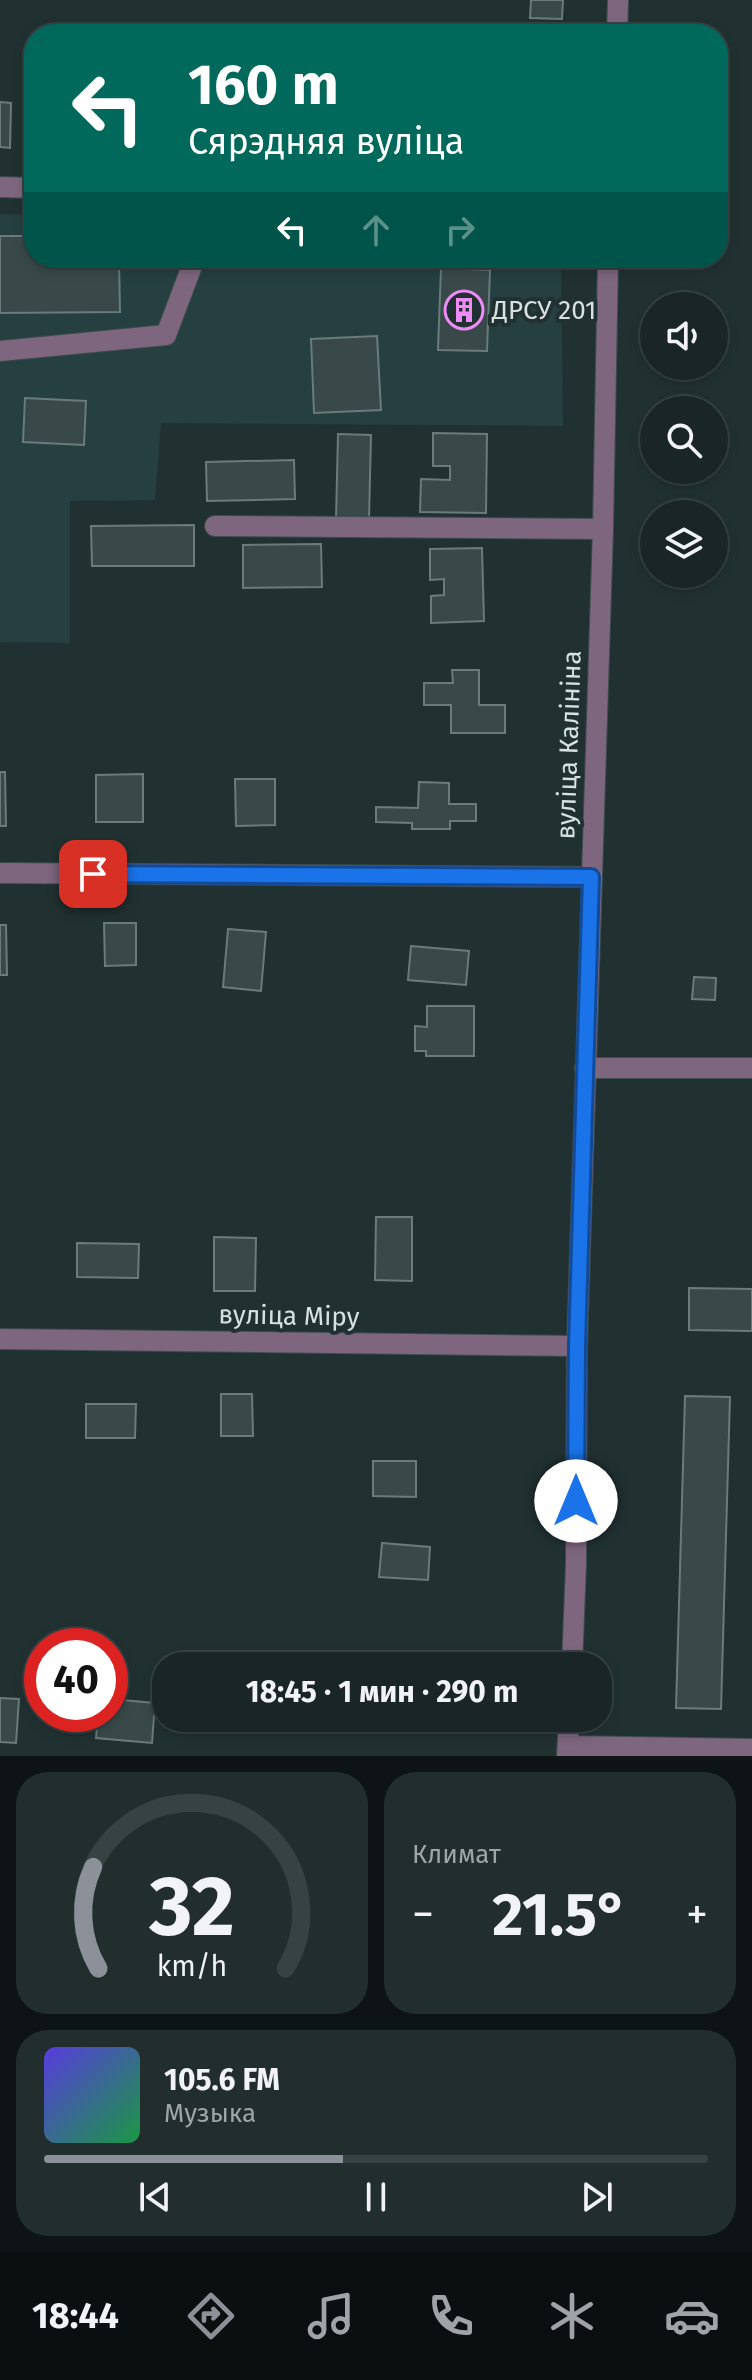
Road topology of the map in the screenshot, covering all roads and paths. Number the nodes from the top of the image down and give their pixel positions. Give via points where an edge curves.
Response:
1 (618, 0) edge
2 (617, 24) edge
3 (0, 187) edge
4 (24, 188) edge
5 (191, 268) edge
6 (608, 268) edge
7 (0, 351) edge
8 (215, 526) dead end
9 (603, 529) junction
10 (0, 873) edge
11 (591, 877) junction
12 (585, 1068) junction
13 (752, 1068) edge
14 (0, 1339) edge
15 (577, 1346) junction
16 (573, 1652) edge
17 (752, 1749) edge
18 (568, 1751) edge

1 - 2 street
3 - 4 street
5 - 7 street via 166,335
6 - 9 street, вуліца Калініна
8 - 9 street
9 - 11 street, вуліца Калініна
10 - 11 street
11 - 12 street, вуліца Калініна
12 - 13 street
12 - 15 street, вуліца Калініна
14 - 15 street, вуліца Міру
15 - 16 street, вуліца Калініна
17 - 18 street

